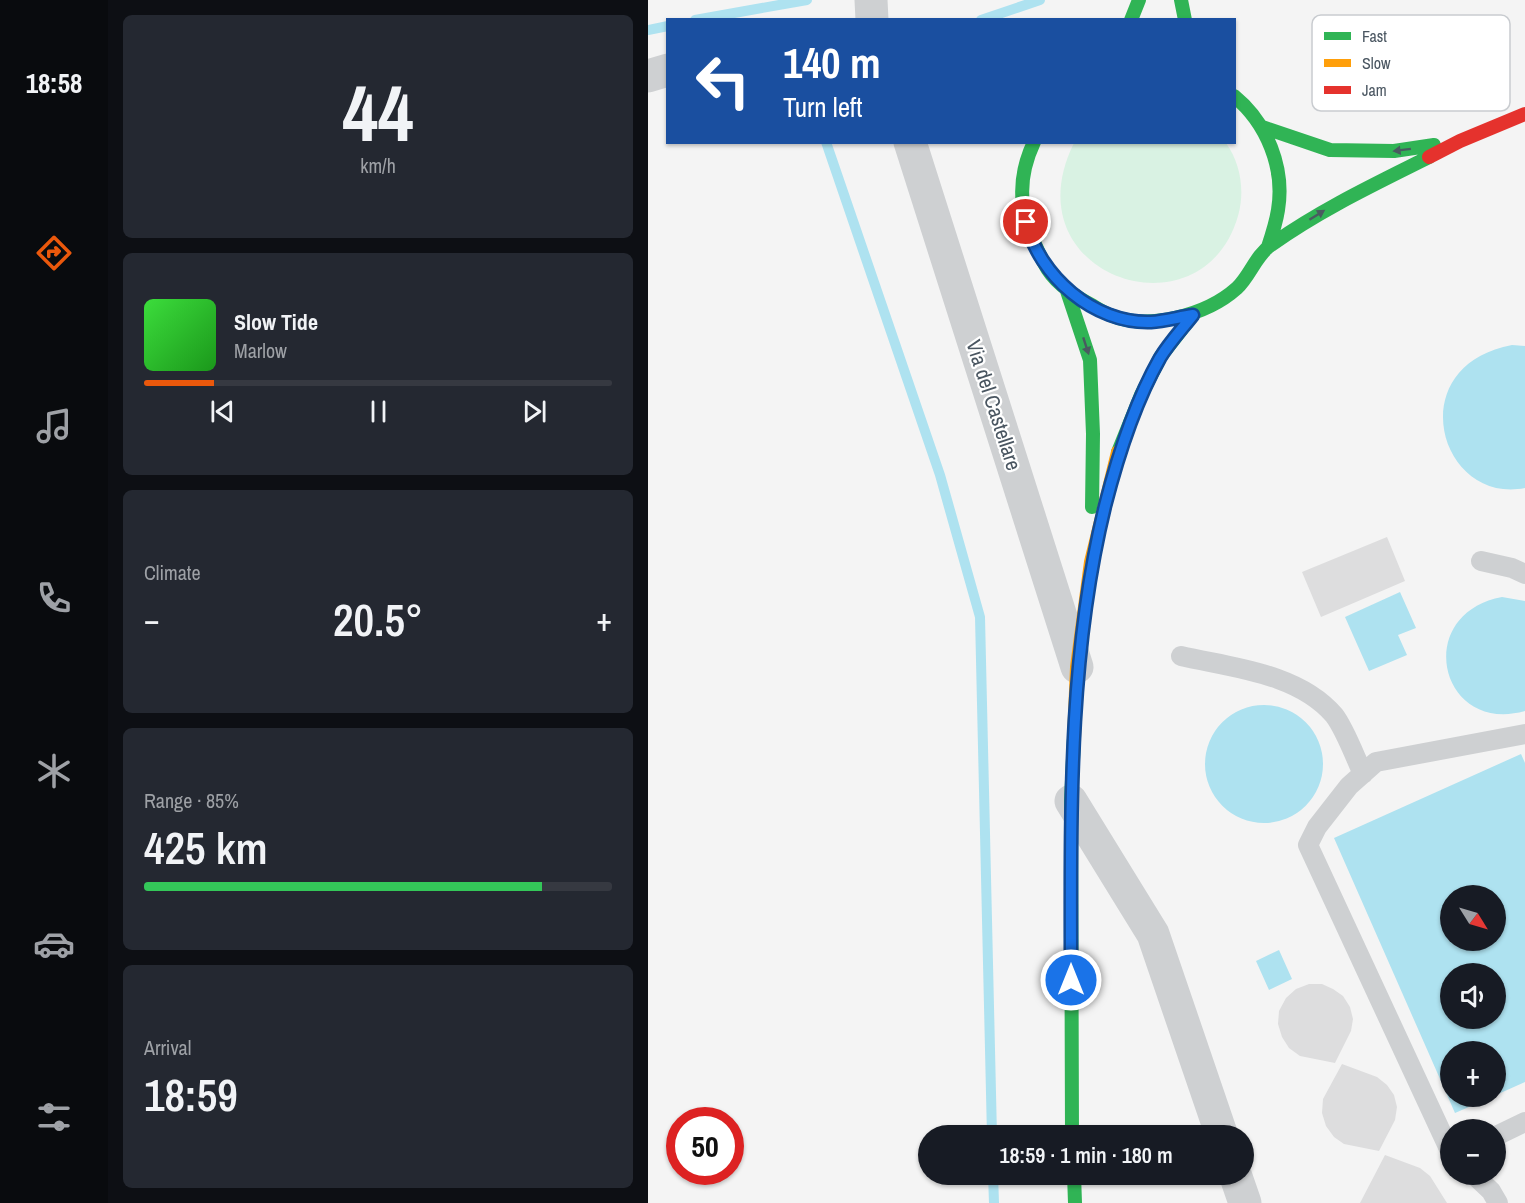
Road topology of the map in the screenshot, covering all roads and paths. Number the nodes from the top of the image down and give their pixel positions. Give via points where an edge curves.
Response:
1 (871, 0) edge
2 (1139, 0) edge
3 (1181, 0) edge
4 (872, 18) edge
5 (1132, 18) edge
6 (1185, 18) edge
7 (666, 71) edge
8 (648, 76) edge
9 (1236, 97) edge
10 (1525, 114) edge
11 (1262, 127) junction
12 (1460, 141) junction
13 (911, 144) edge
14 (1033, 144) edge
15 (1268, 247) junction
16 (1067, 291) junction
17 (1193, 315) junction
18 (1481, 561) dead end
19 (1091, 562) junction
20 (1525, 573) edge
21 (1181, 656) dead end
22 (1077, 667) junction
23 (1525, 734) edge
24 (1363, 774) junction
25 (1071, 801) junction
26 (1525, 1122) edge
27 (1072, 1125) edge
28 (1218, 1125) edge
29 (1440, 1129) edge
30 (1506, 1131) edge
31 (1074, 1185) edge
32 (1239, 1185) edge
33 (1485, 1185) edge
34 (1075, 1203) edge
35 (1245, 1203) edge
36 (1498, 1203) edge

1 - 4 street
2 - 5 main road
3 - 6 main road
7 - 8 street
9 - 11 main road
10 - 12 main road
12 -> 11 main road via 1394,151 1330,150
11 - 15 main road via 1279,174 1279,206
15 -> 12 main road via 1333,206
13 - 22 street, Via del Castellare
14 - 16 main road via 1022,180 1029,235 1047,269
15 - 17 main road via 1237,288
16 - 17 main road via 1111,316 1150,322
16 -> 19 main road via 1090,360
17 - 19 main road via 1161,356 1141,395 1119,453
18 - 20 lane
19 - 22 main road
21 - 24 lane via 1262,674 1305,689 1335,716
22 - 25 main road
23 - 24 lane via 1376,762
24 - 29 lane via 1336,802 1308,845
25 - 27 main road
25 - 28 street via 1153,934
26 - 30 lane
31 - 34 main road
32 - 35 street
33 - 36 lane

